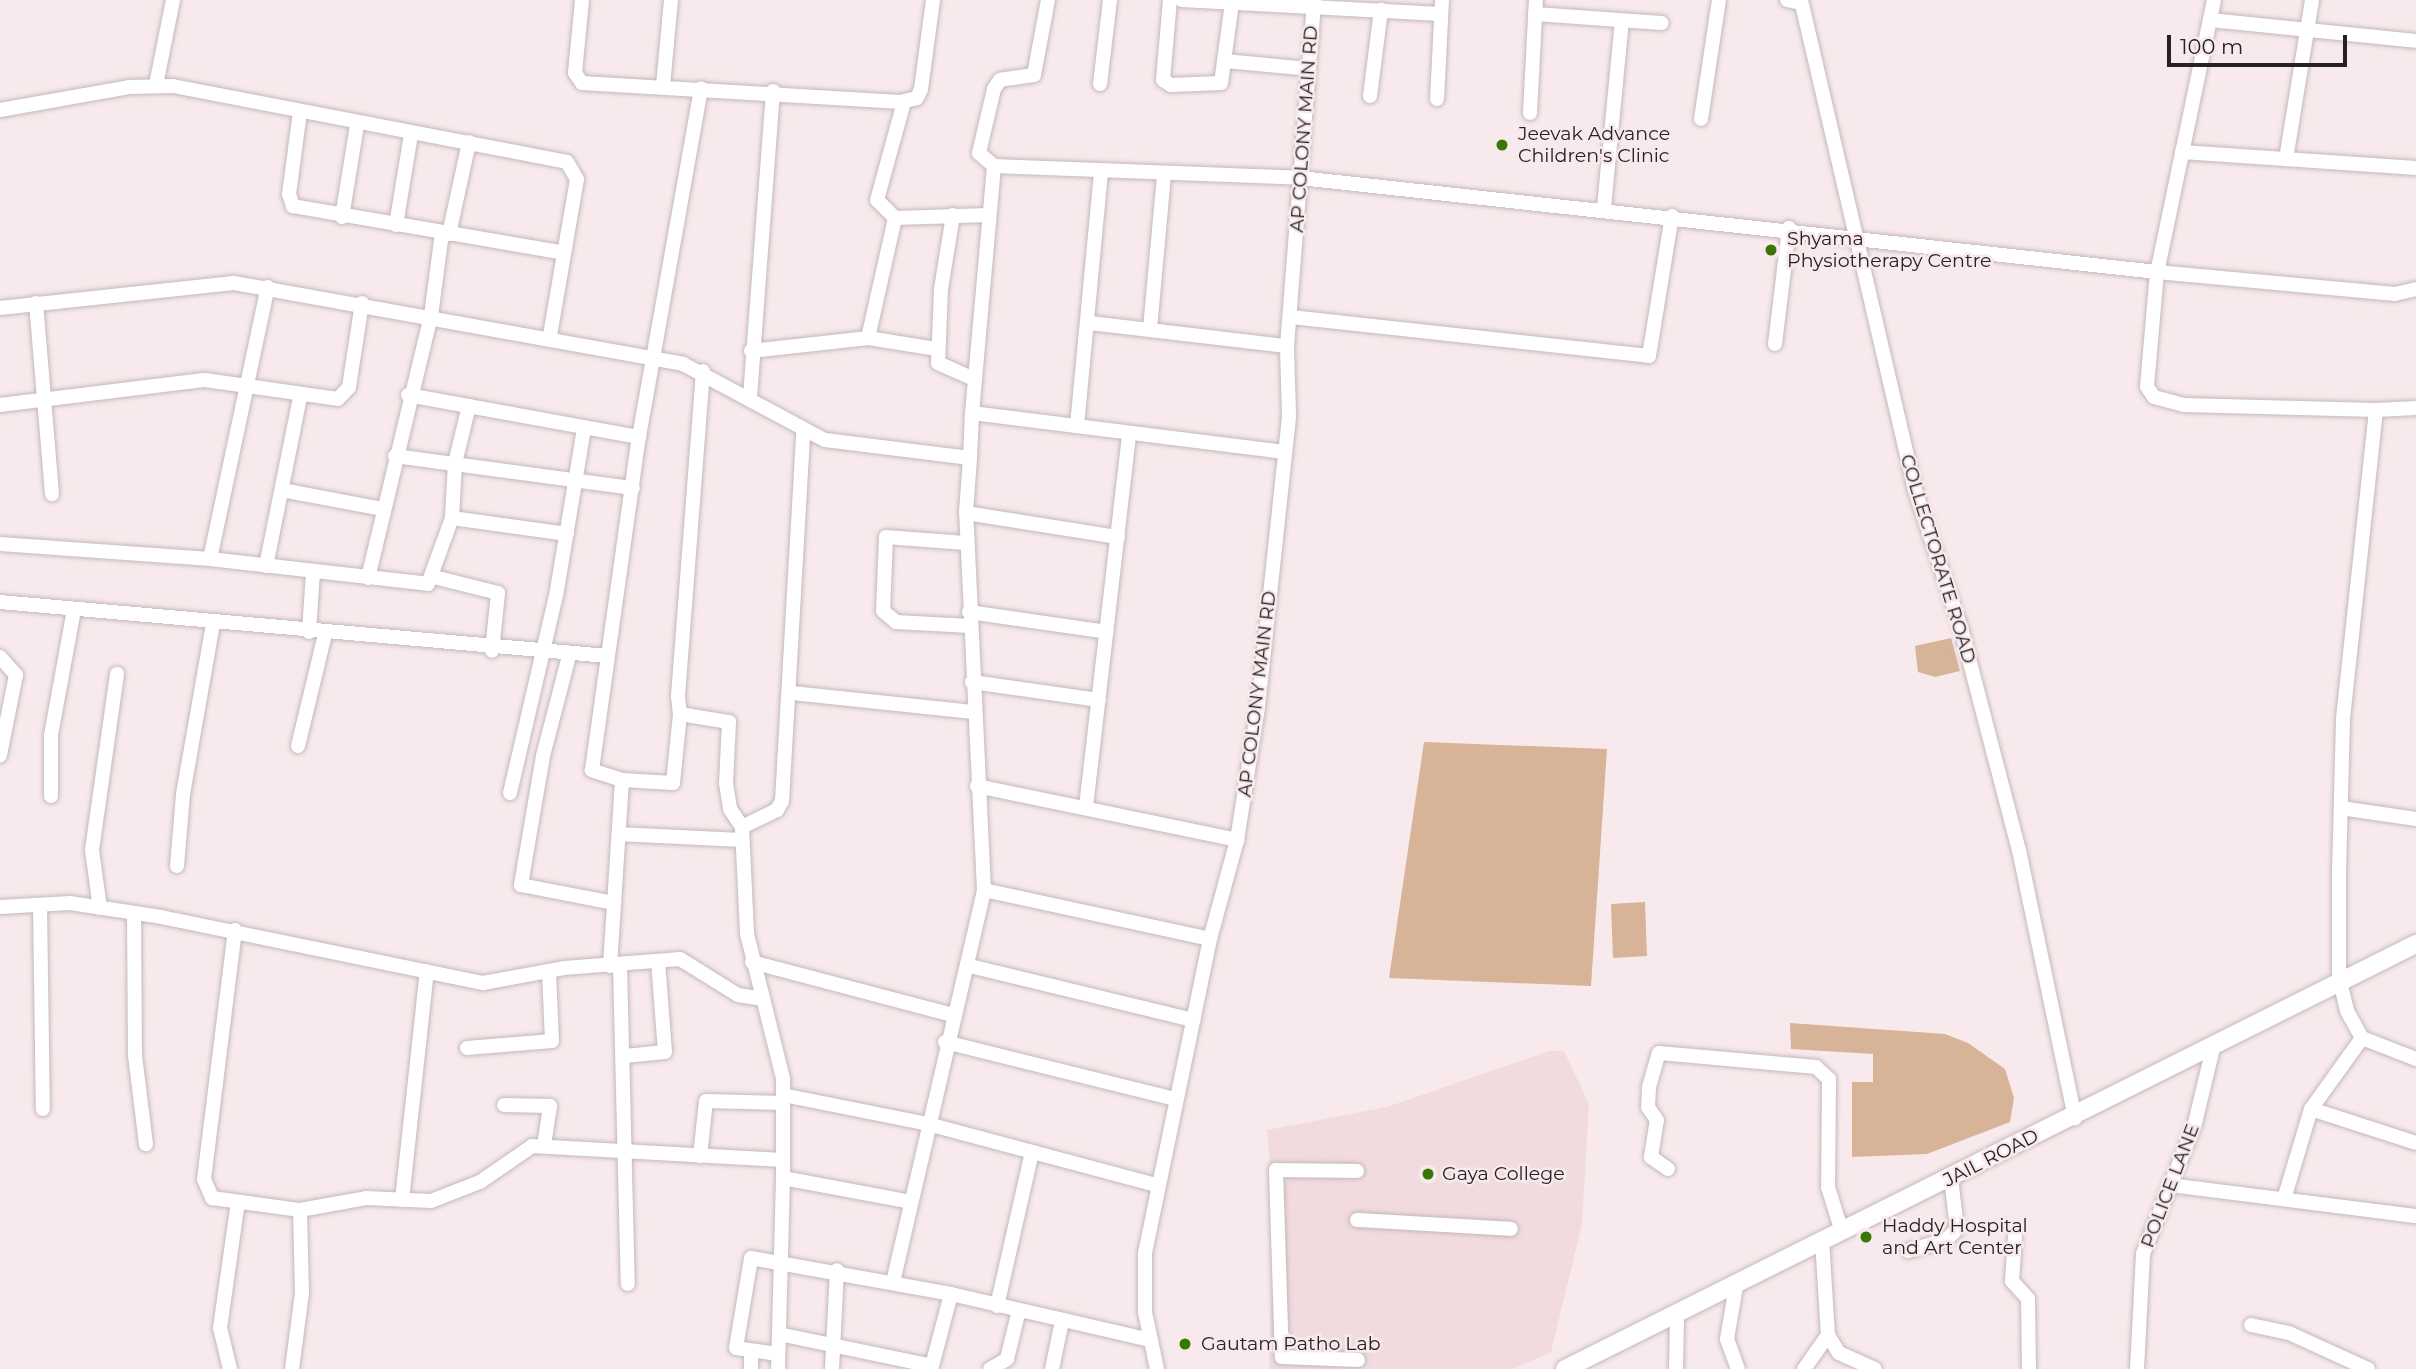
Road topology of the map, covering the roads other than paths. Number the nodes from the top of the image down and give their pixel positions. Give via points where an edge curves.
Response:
1 (173, 0) edge
2 (582, 0) edge
3 (671, 0) edge
4 (933, 0) edge
5 (1048, 0) edge
6 (1111, 0) edge
7 (1170, 0) edge
8 (1182, 0) edge
9 (1719, 0) edge
10 (2214, 0) edge
11 (2312, 0) edge
12 (1797, 1) edge
13 (1232, 3) junction
14 (1313, 4) edge
15 (1441, 7) edge
16 (1535, 7) edge
17 (1381, 10) junction
18 (1622, 20) junction
19 (2210, 20) junction
20 (1662, 23) dead end
21 (2307, 30) junction
22 (2416, 41) edge
23 (1225, 61) junction
24 (1309, 69) junction
25 (1100, 83) dead end
26 (156, 85) junction
27 (663, 86) junction
28 (701, 88) junction
29 (773, 91) junction
30 (1370, 96) dead end
31 (1437, 99) dead end
32 (904, 102) junction
33 (0, 110) edge
34 (300, 112) junction
35 (1530, 113) dead end
36 (1701, 119) dead end
37 (357, 125) junction
38 (411, 134) junction
39 (469, 142) junction
40 (2182, 152) junction
41 (2286, 159) junction
42 (994, 166) junction
43 (2416, 168) edge
44 (1101, 172) junction
45 (1164, 175) junction
46 (1300, 178) junction
47 (1604, 207) junction
48 (953, 215) junction
49 (989, 215) junction
50 (1672, 216) junction
51 (342, 217) junction
52 (895, 218) junction
53 (396, 225) junction
54 (1789, 228) junction
55 (446, 233) junction
56 (1854, 234) junction
57 (564, 253) junction
58 (2157, 272) junction
59 (268, 287) junction
60 (2416, 289) edge
61 (36, 303) junction
62 (362, 303) junction
63 (0, 308) edge
64 (431, 316) junction
65 (1291, 317) junction
66 (1090, 323) junction
67 (1150, 329) junction
68 (550, 335) junction
69 (868, 338) junction
70 (1775, 344) dead end
71 (1287, 346) junction
72 (937, 349) junction
73 (751, 351) junction
74 (653, 356) junction
75 (703, 371) junction
76 (974, 379) junction
77 (244, 384) junction
78 (408, 395) junction
79 (300, 397) junction
80 (751, 397) junction
81 (43, 400) junction
82 (0, 405) edge
83 (469, 406) junction
84 (2416, 408) edge
85 (2376, 410) junction
86 (972, 412) junction
87 (1077, 426) junction
88 (584, 428) junction
89 (803, 432) junction
90 (1129, 435) junction
91 (639, 438) junction
92 (1285, 452) junction
93 (395, 456) junction
94 (970, 458) junction
95 (455, 463) junction
96 (576, 480) junction
97 (633, 488) junction
98 (282, 490) junction
99 (52, 494) dead end
100 (383, 509) junction
101 (966, 513) junction
102 (452, 518) junction
103 (567, 534) junction
104 (1118, 537) junction
105 (965, 543) junction
106 (0, 544) edge
107 (210, 559) junction
108 (266, 566) junction
109 (313, 572) junction
110 (434, 576) junction
111 (368, 578) junction
112 (0, 602) edge
113 (74, 610) junction
114 (970, 619) junction
115 (214, 623) junction
116 (309, 632) junction
117 (1107, 632) junction
118 (325, 634) junction
119 (492, 651) junction
120 (544, 653) junction
121 (569, 656) junction
122 (607, 656) junction
123 (0, 657) edge
124 (117, 674) dead end
125 (972, 682) junction
126 (792, 694) junction
127 (1099, 700) junction
128 (973, 712) junction
129 (680, 714) junction
130 (298, 746) dead end
131 (0, 755) edge
132 (622, 780) junction
133 (977, 786) junction
134 (510, 793) dead end
135 (51, 796) dead end
136 (1086, 807) junction
137 (2341, 808) junction
138 (2416, 818) edge
139 (741, 833) junction
140 (619, 834) junction
141 (1237, 840) junction
142 (177, 866) dead end
143 (984, 890) junction
144 (614, 903) junction
145 (40, 905) junction
146 (0, 907) edge
147 (100, 908) junction
148 (134, 913) junction
149 (235, 930) junction
150 (1210, 939) junction
151 (2416, 944) edge
152 (658, 961) junction
153 (752, 962) junction
154 (615, 966) junction
155 (970, 966) junction
156 (427, 971) junction
157 (550, 971) junction
158 (2339, 978) junction
159 (762, 999) junction
160 (952, 1015) junction
161 (1194, 1020) junction
162 (2362, 1038) junction
163 (945, 1042) junction
164 (467, 1048) dead end
165 (2213, 1048) junction
166 (625, 1056) junction
167 (2416, 1059) edge
168 (783, 1099) junction
169 (1175, 1099) junction
170 (504, 1105) dead end
171 (43, 1109) dead end
172 (2311, 1109) junction
173 (2075, 1118) junction
174 (928, 1124) junction
175 (2416, 1143) edge
176 (146, 1144) dead end
177 (544, 1146) junction
178 (628, 1152) junction
179 (1032, 1152) junction
180 (701, 1156) junction
181 (783, 1160) junction
182 (1668, 1169) dead end
183 (1357, 1171) dead end
184 (783, 1178) junction
185 (1951, 1178) junction
186 (1156, 1185) junction
187 (2170, 1185) junction
188 (2284, 1199) junction
189 (402, 1200) junction
190 (238, 1202) junction
191 (911, 1202) junction
192 (300, 1210) junction
193 (2416, 1216) edge
194 (1357, 1220) dead end
195 (1511, 1229) dead end
196 (1842, 1232) junction
197 (2015, 1237) dead end
198 (1822, 1240) junction
199 (1908, 1251) dead end
200 (782, 1260) junction
201 (837, 1270) junction
202 (894, 1282) junction
203 (628, 1284) dead end
204 (1736, 1286) junction
205 (951, 1294) junction
206 (997, 1306) junction
207 (1019, 1310) junction
208 (1677, 1315) junction
209 (1062, 1321) junction
210 (2251, 1325) dead end
211 (779, 1334) junction
212 (1828, 1335) junction
213 (1150, 1339) junction
214 (834, 1345) junction
215 (751, 1353) junction
216 (1358, 1360) dead end
217 (778, 1362) edge
218 (902, 1365) edge
219 (928, 1368) edge
220 (230, 1369) edge
221 (292, 1369) edge
222 (751, 1369) edge
223 (832, 1369) edge
224 (990, 1369) edge
225 (1052, 1369) edge
226 (1157, 1369) edge
227 (1565, 1369) edge
228 (1676, 1369) edge
229 (1738, 1369) edge
230 (1804, 1369) edge
231 (1875, 1369) edge
232 (2029, 1369) edge
233 (2137, 1369) edge
234 (2368, 1369) edge

1 - 26 street
2 - 27 street via 576,80
3 - 27 street
4 - 32 street via 921,89
5 - 42 street via 1034,75 1000,79 994,89 979,153
6 - 25 street
7 - 23 street via 1164,83 1218,85
8 - 13 street
9 - 36 street
10 - 19 street
11 - 21 street
12 - 56 street, COLLECTORATE ROAD
13 - 14 street
13 - 23 street
14 - 17 street
14 - 24 street, AP COLONY MAIN RD
15 - 17 street
15 - 31 street
16 - 18 street
16 - 35 street
17 - 30 street
18 - 20 street
18 - 47 street
19 - 21 street
19 - 40 street
21 - 22 street
21 - 41 street
23 - 24 street
24 - 46 street, AP COLONY MAIN RD
26 - 33 street
26 - 34 street
27 - 28 street
28 - 29 street
28 - 74 street
29 - 32 street
29 - 73 street
32 - 52 street via 877,200
34 - 37 street
34 - 51 street via 289,201
37 - 38 street
37 - 51 street
38 - 39 street
38 - 53 street
39 - 55 street
39 - 57 street via 573,166 577,179
40 - 41 street
40 - 58 street
41 - 43 street
42 - 44 street
42 - 49 street
44 - 45 street
44 - 66 street
45 - 46 street
45 - 67 street
46 - 47 street
46 - 65 street, AP COLONY MAIN RD
47 - 50 street
48 - 49 street
48 - 52 street
48 - 72 street
49 - 76 street
50 - 54 street
50 - 65 street via 1649,356
51 - 53 street
52 - 69 street
53 - 55 street
54 - 56 street
54 - 70 street
55 - 57 street
55 - 64 street
56 - 58 street
56 - 173 street, COLLECTORATE ROAD via 1914,487 1961,628 2019,850
57 - 68 street
58 - 60 street via 2395,294
58 - 85 street via 2145,374 2154,397 2184,405
59 - 61 street via 170,286
59 - 62 street
59 - 77 street via 258,346
61 - 63 street
61 - 81 street
62 - 64 street
62 - 79 street via 347,393 332,399
64 - 68 street
64 - 78 street
65 - 71 street, AP COLONY MAIN RD
66 - 67 street
66 - 87 street
67 - 71 street
68 - 74 street
69 - 72 street
69 - 73 street
71 - 92 street, AP COLONY MAIN RD
72 - 76 street via 943,369
73 - 80 street
74 - 75 street
74 - 91 street
75 - 80 street
75 - 129 street
76 - 86 street
77 - 79 street
77 - 81 street via 205,380
77 - 107 street
78 - 83 street
78 - 93 street
79 - 98 street
80 - 89 street
81 - 82 street
81 - 99 street
83 - 88 street
83 - 95 street
84 - 85 street
85 - 137 street via 2349,644
86 - 87 street
86 - 94 street
87 - 90 street
88 - 91 street
88 - 96 street
89 - 94 street
89 - 126 street
90 - 92 street
90 - 104 street
91 - 97 street
92 - 141 street, AP COLONY MAIN RD
93 - 95 street
93 - 100 street
94 - 101 street
95 - 96 street
95 - 102 street
96 - 97 street
96 - 103 street
97 - 122 street
98 - 100 street
98 - 108 street
100 - 111 street
101 - 104 street
101 - 105 street
102 - 103 street
102 - 110 street
103 - 120 street
104 - 117 street
105 - 114 street
105 - 114 street via 886,537 883,611 896,622
106 - 107 street
107 - 108 street
108 - 109 street
109 - 111 street
109 - 116 street
110 - 111 street via 422,586
110 - 119 street via 498,593
112 - 113 street
113 - 115 street
113 - 135 street via 50,744
114 - 117 street
114 - 125 street
115 - 116 street
115 - 142 street via 185,780
116 - 118 street
117 - 127 street
118 - 119 street
118 - 130 street
119 - 120 street
120 - 121 street
120 - 134 street
121 - 122 street
121 - 144 street via 543,756 521,885
122 - 132 street via 592,770
123 - 131 street via 16,675
124 - 147 street via 92,849
125 - 127 street
125 - 128 street
126 - 128 street
126 - 139 street via 782,801 777,810
127 - 136 street
128 - 133 street
129 - 132 street via 673,783
129 - 139 street via 729,722 727,797
132 - 140 street
133 - 136 street
133 - 143 street
136 - 141 street
137 - 138 street
137 - 158 street
139 - 140 street
139 - 153 street
140 - 144 street
141 - 150 street, AP COLONY MAIN RD
143 - 150 street
143 - 155 street
144 - 154 street
145 - 146 street
145 - 147 street
145 - 171 street
147 - 148 street
148 - 149 street
148 - 176 street via 135,1055
149 - 156 street
149 - 190 street via 204,1186 212,1198
150 - 161 street, AP COLONY MAIN RD
151 - 158 main road, JAIL ROAD
152 - 154 street
152 - 159 street via 680,959 738,995
152 - 166 street via 665,1052
153 - 159 street
153 - 160 street
154 - 157 street
154 - 166 street
155 - 160 street
155 - 161 street
156 - 157 street via 499,984
156 - 189 street
157 - 164 street via 552,1041
158 - 162 street
158 - 165 main road, JAIL ROAD
159 - 168 street
160 - 163 street
161 - 169 street, AP COLONY MAIN RD
162 - 167 street
162 - 172 street
163 - 169 street
163 - 174 street
165 - 173 main road, JAIL ROAD
165 - 187 street, POLICE LANE via 2206,1087
166 - 178 street
168 - 174 street
168 - 180 street via 706,1101
168 - 181 street
169 - 186 street, AP COLONY MAIN RD
170 - 177 street via 550,1106
172 - 175 street
172 - 188 street
173 - 185 main road, JAIL ROAD
174 - 179 street
174 - 191 street
177 - 178 street
177 - 189 street via 525,1149 450,1196
178 - 180 street
178 - 203 street
179 - 186 street
179 - 206 street
180 - 181 street
181 - 184 street
182 - 196 street via 1651,1157 1657,1119 1648,1107 1649,1087 1659,1053 1816,1067 1829,1079 1828,1187
183 - 216 street via 1276,1170 1282,1357
184 - 191 street
184 - 200 street
185 - 196 main road, JAIL ROAD
185 - 199 street via 1957,1229 1946,1240
186 - 213 street, AP COLONY MAIN RD via 1143,1283
187 - 188 street
187 - 233 street, POLICE LANE via 2143,1254
188 - 193 street
189 - 192 street via 366,1198
190 - 192 street
190 - 220 street via 220,1328
191 - 202 street
192 - 221 street via 302,1293
194 - 195 street
196 - 198 main road, JAIL ROAD
197 - 232 street via 2012,1280 2028,1299
198 - 204 main road, JAIL ROAD
198 - 212 street
200 - 201 street
200 - 211 street
200 - 215 street via 746,1262 735,1342
201 - 202 street
201 - 214 street
202 - 205 street
204 - 208 main road, JAIL ROAD
204 - 229 street via 1727,1339
205 - 206 street
205 - 219 street via 935,1362
206 - 207 street
207 - 209 street
207 - 224 street via 1007,1359
208 - 227 main road, JAIL ROAD
208 - 228 street
209 - 213 street
209 - 225 street
210 - 234 street via 2289,1333
211 - 214 street
211 - 217 street
212 - 230 street
212 - 231 street via 1839,1353
213 - 226 street, AP COLONY MAIN RD
214 - 218 street
214 - 223 street
215 - 217 street
215 - 222 street
218 - 219 street

